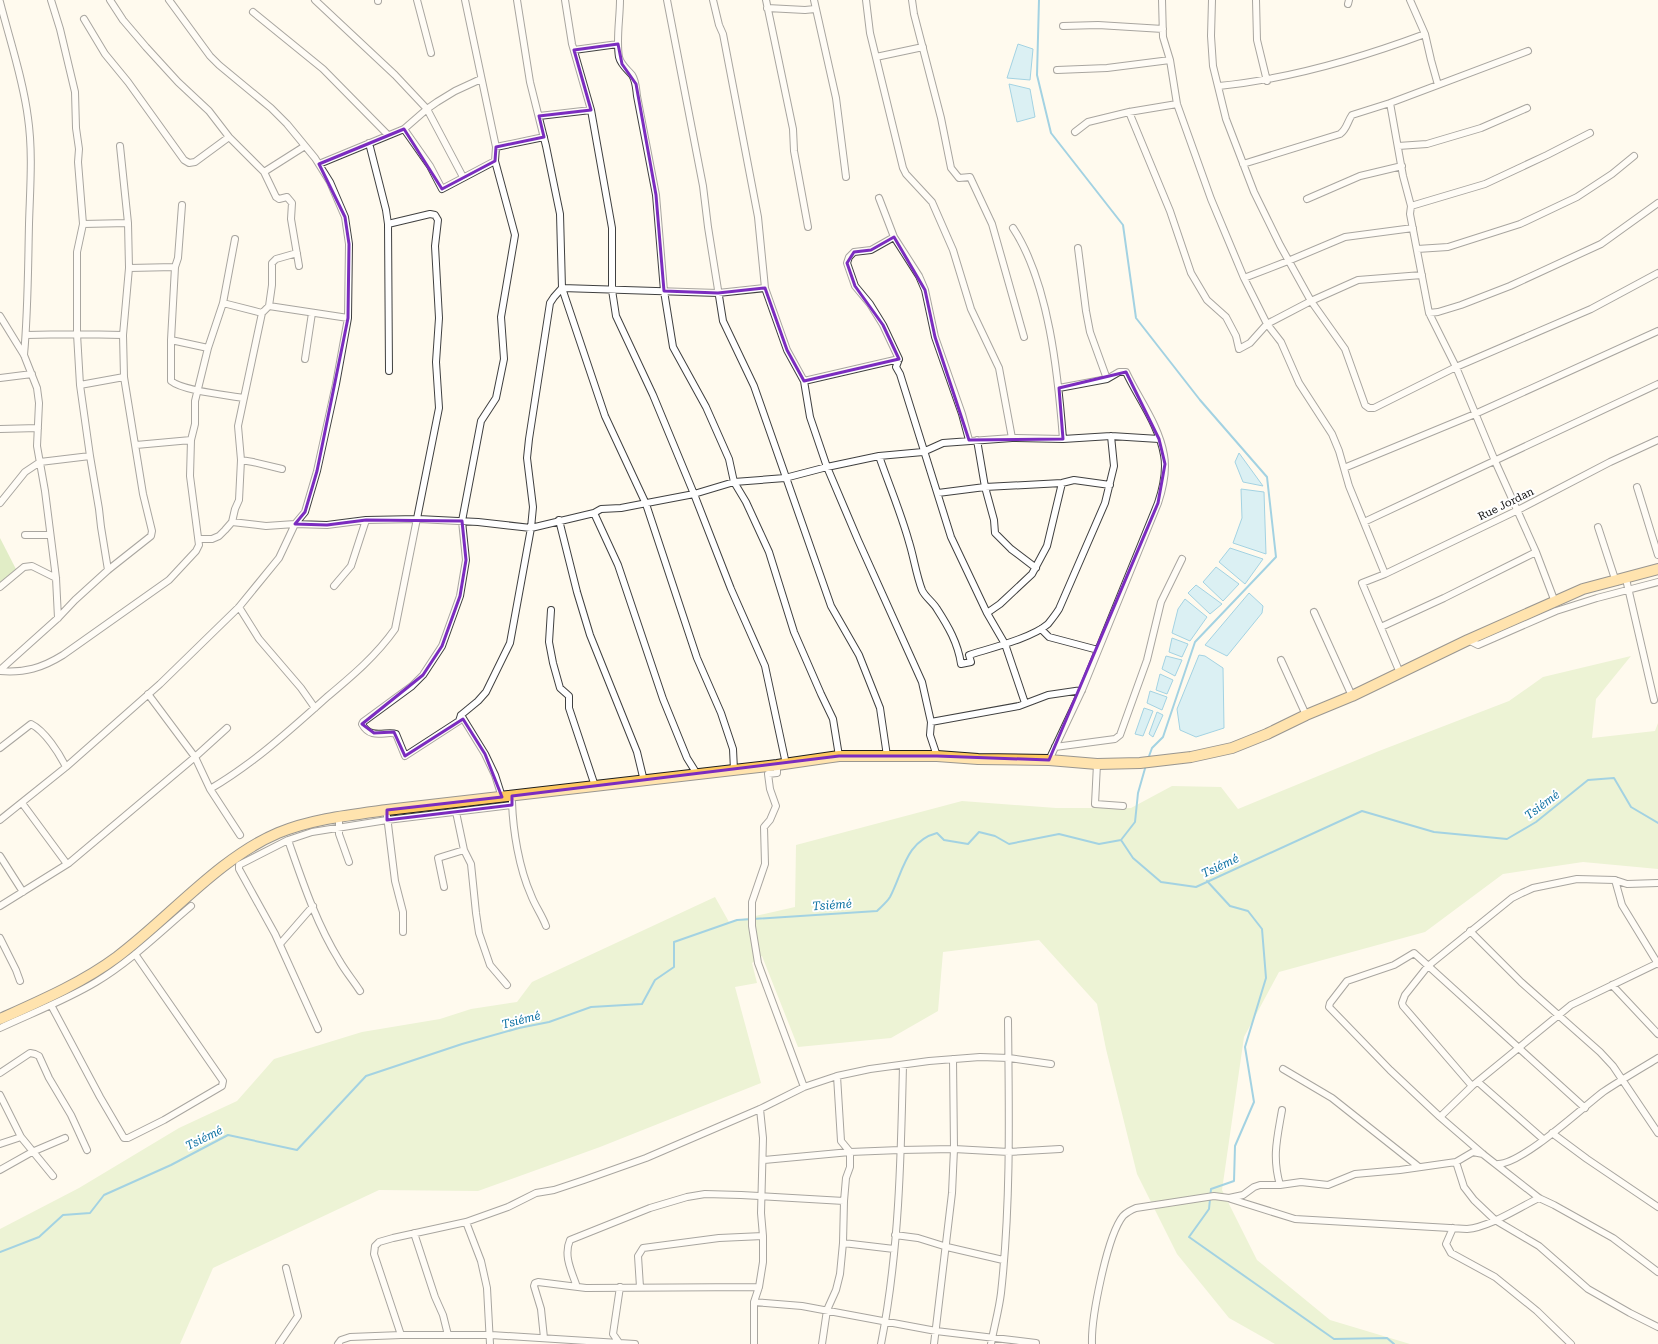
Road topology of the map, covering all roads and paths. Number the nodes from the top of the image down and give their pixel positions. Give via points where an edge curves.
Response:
1 (51, 0) edge
2 (110, 0) edge
3 (169, 0) edge
4 (315, 0) edge
5 (417, 0) edge
6 (465, 0) edge
7 (517, 0) edge
8 (565, 0) edge
9 (620, 0) edge
10 (667, 0) edge
11 (713, 0) edge
12 (766, 0) edge
13 (814, 0) edge
14 (866, 0) edge
15 (912, 0) edge
16 (1162, 0) edge
17 (1212, 0) edge
18 (1256, 0) edge
19 (1410, 0) edge
20 (0, 2) edge
21 (767, 8) junction
22 (815, 9) junction
23 (253, 12) dead end
24 (84, 19) dead end
25 (1063, 26) dead end
26 (1163, 29) junction
27 (1425, 34) junction
28 (618, 44) junction
29 (922, 48) junction
30 (574, 50) junction
31 (1528, 51) dead end
32 (431, 53) dead end
33 (876, 57) junction
34 (1170, 60) junction
35 (1057, 70) dead end
36 (481, 79) junction
37 (1267, 81) junction
38 (1438, 85) junction
39 (1219, 86) junction
40 (1390, 103) junction
41 (1177, 104) junction
42 (1527, 108) dead end
43 (427, 109) junction
44 (591, 110) junction
45 (1129, 112) junction
46 (539, 116) junction
47 (404, 129) junction
48 (1075, 132) dead end
49 (1590, 133) dead end
50 (388, 135) junction
51 (229, 137) junction
52 (544, 137) junction
53 (369, 144) junction
54 (120, 146) dead end
55 (305, 146) junction
56 (1398, 146) junction
57 (496, 147) junction
58 (1634, 156) dead end
59 (495, 161) junction
60 (319, 164) junction
61 (1243, 164) junction
62 (1402, 166) junction
63 (264, 172) junction
64 (463, 177) junction
65 (846, 177) dead end
66 (879, 198) dead end
67 (1307, 199) dead end
68 (1658, 203) edge
69 (182, 205) dead end
70 (1411, 206) junction
71 (128, 223) junction
72 (84, 224) junction
73 (388, 224) junction
74 (808, 227) dead end
75 (1013, 228) dead end
76 (1413, 228) junction
77 (894, 237) junction
78 (235, 239) dead end
79 (1078, 248) dead end
80 (1417, 249) junction
81 (297, 253) junction
82 (1288, 261) junction
83 (299, 266) dead end
84 (175, 267) junction
85 (128, 268) junction
86 (1658, 273) edge
87 (1422, 275) junction
88 (1244, 278) junction
89 (562, 288) junction
90 (765, 288) junction
91 (612, 290) junction
92 (664, 292) junction
93 (718, 293) junction
94 (1311, 301) junction
95 (223, 303) junction
96 (269, 306) junction
97 (1429, 312) junction
98 (262, 313) junction
99 (312, 313) junction
100 (0, 316) edge
101 (348, 318) junction
102 (1267, 324) junction
103 (7, 328) junction
104 (0, 329) edge
105 (1658, 331) edge
106 (77, 334) junction
107 (26, 335) junction
108 (123, 335) junction
109 (1024, 337) dead end
110 (171, 340) junction
111 (208, 348) junction
112 (24, 355) junction
113 (305, 359) dead end
114 (898, 360) junction
115 (1456, 367) junction
116 (389, 371) dead end
117 (32, 374) junction
118 (124, 377) junction
119 (0, 378) edge
120 (1106, 379) junction
121 (804, 381) junction
122 (1658, 384) edge
123 (80, 385) junction
124 (1060, 388) junction
125 (198, 390) junction
126 (244, 398) junction
127 (1475, 414) junction
128 (38, 428) junction
129 (0, 430) edge
130 (1111, 436) junction
131 (1012, 438) junction
132 (1063, 439) junction
133 (1159, 439) junction
134 (191, 440) junction
135 (969, 440) junction
136 (977, 440) junction
137 (1658, 440) edge
138 (136, 445) junction
139 (924, 452) junction
140 (90, 456) junction
141 (879, 456) junction
142 (241, 460) junction
143 (1495, 461) junction
144 (40, 462) junction
145 (827, 467) junction
146 (1344, 468) junction
147 (282, 469) dead end
148 (785, 478) junction
149 (734, 482) junction
150 (1062, 483) junction
151 (1110, 485) junction
152 (986, 487) junction
153 (1637, 487) dead end
154 (694, 494) junction
155 (938, 494) junction
156 (0, 503) edge
157 (646, 504) junction
158 (1516, 511) junction
159 (594, 513) junction
160 (418, 519) junction
161 (366, 520) junction
162 (559, 520) junction
163 (462, 521) junction
164 (232, 522) junction
165 (1364, 522) junction
166 (295, 524) junction
167 (1598, 527) dead end
168 (531, 528) junction
169 (25, 535) dead end
170 (50, 535) junction
171 (199, 539) junction
172 (1536, 552) junction
173 (1658, 556) edge
174 (1182, 559) dead end
175 (1036, 568) junction
176 (108, 570) junction
177 (1658, 570) edge
178 (1385, 574) junction
179 (56, 578) junction
180 (1626, 579) junction
181 (1616, 582) junction
182 (1658, 582) edge
183 (334, 586) dead end
184 (0, 587) edge
185 (1628, 590) junction
186 (1555, 602) junction
187 (239, 607) junction
188 (551, 610) dead end
189 (1314, 612) dead end
190 (987, 613) junction
191 (58, 618) junction
192 (1381, 627) junction
193 (1041, 629) junction
194 (1468, 640) junction
195 (1005, 644) junction
196 (1098, 650) junction
197 (1281, 660) dead end
198 (0, 671) edge
199 (1400, 673) junction
200 (1082, 690) junction
201 (148, 694) junction
202 (1352, 696) junction
203 (1654, 700) dead end
204 (1025, 703) junction
205 (315, 708) junction
206 (460, 715) junction
207 (1306, 715) junction
208 (931, 722) junction
209 (227, 728) dead end
210 (1055, 747) junction
211 (0, 748) edge
212 (839, 756) junction
213 (887, 756) junction
214 (937, 756) junction
215 (195, 757) junction
216 (1049, 760) junction
217 (782, 764) junction
218 (1097, 764) junction
219 (66, 767) junction
220 (734, 770) junction
221 (697, 774) junction
222 (644, 781) junction
223 (595, 786) junction
224 (210, 789) junction
225 (502, 797) junction
226 (512, 800) junction
227 (22, 803) junction
228 (1123, 806) dead end
229 (456, 812) junction
230 (387, 815) junction
231 (0, 820) edge
232 (339, 821) junction
233 (240, 835) dead end
234 (288, 840) junction
235 (464, 850) junction
236 (0, 856) edge
237 (349, 862) dead end
238 (67, 864) junction
239 (1615, 880) junction
240 (1658, 883) edge
241 (444, 887) dead end
242 (23, 892) junction
243 (0, 906) edge
244 (191, 906) dead end
245 (313, 906) junction
246 (546, 926) dead end
247 (1470, 931) junction
248 (403, 932) dead end
249 (0, 938) edge
250 (280, 944) junction
251 (135, 954) junction
252 (1658, 963) edge
253 (1428, 966) junction
254 (20, 981) dead end
255 (507, 985) dead end
256 (1612, 985) junction
257 (360, 990) dead end
258 (51, 1005) junction
259 (1558, 1015) junction
260 (0, 1019) edge
261 (1008, 1020) dead end
262 (0, 1028) edge
263 (318, 1029) dead end
264 (1658, 1034) edge
265 (1518, 1046) junction
266 (1009, 1058) junction
267 (953, 1059) junction
268 (1657, 1061) edge
269 (1051, 1064) dead end
270 (903, 1065) junction
271 (1283, 1069) dead end
272 (0, 1073) edge
273 (837, 1076) junction
274 (1623, 1080) junction
275 (1478, 1082) junction
276 (1472, 1086) junction
277 (804, 1087) junction
278 (0, 1095) edge
279 (1585, 1108) junction
280 (760, 1109) junction
281 (1282, 1110) dead end
282 (1440, 1117) junction
283 (1552, 1133) junction
284 (1658, 1133) edge
285 (21, 1137) junction
286 (65, 1138) dead end
287 (1543, 1139) junction
288 (0, 1144) edge
289 (954, 1149) junction
290 (1060, 1149) dead end
291 (87, 1150) dead end
292 (900, 1150) junction
293 (32, 1152) junction
294 (850, 1152) junction
295 (1009, 1152) junction
296 (1484, 1155) junction
297 (764, 1160) junction
298 (1456, 1162) junction
299 (1498, 1164) junction
300 (1419, 1167) junction
301 (0, 1170) edge
302 (53, 1176) dead end
303 (1280, 1185) junction
304 (762, 1196) junction
305 (1229, 1198) junction
306 (1539, 1198) junction
307 (844, 1201) junction
308 (1658, 1207) edge
309 (1495, 1220) junction
310 (466, 1222) junction
311 (1453, 1228) junction
312 (414, 1233) junction
313 (895, 1235) junction
314 (763, 1236) junction
315 (843, 1243) junction
316 (946, 1247) junction
317 (894, 1249) junction
318 (1003, 1260) junction
319 (286, 1268) dead end
320 (1657, 1269) edge
321 (577, 1287) junction
322 (620, 1287) junction
323 (640, 1287) junction
324 (759, 1287) junction
325 (754, 1302) junction
326 (827, 1310) junction
327 (885, 1321) junction
328 (1658, 1327) edge
329 (936, 1331) junction
330 (401, 1335) junction
331 (448, 1335) junction
332 (490, 1335) junction
333 (544, 1338) junction
334 (992, 1341) edge
335 (279, 1344) edge
336 (338, 1344) edge
337 (490, 1344) edge
338 (620, 1344) edge
339 (635, 1344) edge
340 (754, 1344) edge
341 (822, 1344) edge
342 (881, 1344) edge
343 (934, 1344) edge
344 (1036, 1344) edge
345 (1092, 1344) edge
346 (1571, 1344) edge

1 - 72 street via 76,92 76,128 80,149 78,162
2 - 51 street via 146,48 209,111
3 - 55 street via 210,56 271,108
4 - 43 street via 395,74
5 - 32 street
6 - 36 street
7 - 46 street via 530,82
8 - 30 street
9 - 28 street
10 - 93 street via 703,186
11 - 90 street via 723,34 758,216
12 - 21 street
13 - 22 street
14 - 33 street
15 - 29 street
16 - 26 street
17 - 39 street via 1212,59
18 - 37 street via 1257,40
19 - 27 street
20 - 107 street via 26,99 30,139 32,172
21 - 22 street
21 - 74 street via 793,129 794,151
22 - 65 street via 836,98
23 - 50 street via 323,69
24 - 51 street via 105,54 184,160 189,163 195,162
25 - 26 street via 1098,25
26 - 34 street
27 - 37 street via 1317,69
27 - 38 street
28 - 30 street
28 - 92 street via 622,64 636,84 656,195
29 - 33 street
29 - 109 street via 941,118 951,168 959,178 970,177 992,224
30 - 44 street
31 - 38 street
33 - 131 street via 903,168 935,208 953,250 971,310 999,368
34 - 35 street via 1107,68
34 - 41 street
36 - 43 street via 455,91
36 - 57 street
37 - 39 street
38 - 40 street
39 - 61 street via 1226,119
40 - 56 street
40 - 61 street via 1352,115 1345,131 1340,134
41 - 45 street
41 - 88 street via 1211,199
42 - 56 street via 1461,134 1427,144
43 - 47 street
43 - 64 street
44 - 46 street
44 - 91 street via 612,228
45 - 48 street via 1088,122
45 - 102 street via 1170,211 1192,273 1207,300 1226,317 1236,336 1239,349 1250,343
46 - 52 street
47 - 50 street
47 - 64 street via 430,166 442,189
49 - 70 street via 1485,184
50 - 53 street
51 - 63 street
52 - 57 street
52 - 89 street via 560,214
53 - 60 street
53 - 73 street
54 - 71 street
55 - 60 street
55 - 63 street
56 - 62 street
57 - 59 street
58 - 80 street via 1586,192 1520,224 1448,247
59 - 64 street
59 - 163 street via 515,235 501,317 504,359 496,398 481,421
60 - 101 street via 345,217 349,244
61 - 82 street
62 - 67 street via 1360,176
62 - 70 street
63 - 81 street via 276,196 279,199 287,197 292,203 290,219
66 - 77 street
68 - 97 street via 1600,244 1510,286 1461,305
69 - 84 street
70 - 76 street
71 - 72 street
71 - 85 street
72 - 106 street via 78,252
73 - 116 street
73 - 160 street via 430,214 435,215 438,220 435,246 439,318 436,362 439,408
75 - 124 street via 1022,242 1041,293
76 - 80 street
76 - 82 street via 1345,237
77 - 114 street via 871,250 854,252 848,263 855,286 883,325
77 - 135 street via 925,290 935,337
78 - 95 street
79 - 120 street via 1090,332
80 - 87 street
81 - 83 street
81 - 96 street via 276,259 272,263
82 - 88 street
82 - 94 street
84 - 85 street
84 - 110 street
85 - 108 street
86 - 115 street via 1591,309
87 - 94 street via 1358,280
87 - 97 street
88 - 102 street
89 - 91 street
89 - 157 street via 605,416
89 - 168 street via 549,308 529,439 527,458 533,507
90 - 93 street
90 - 121 street via 787,350
91 - 92 street
91 - 154 street via 619,325 653,395
92 - 93 street
92 - 149 street via 673,347 706,407 729,458
93 - 148 street via 723,321 754,386
94 - 102 street
94 - 115 street via 1345,349 1365,405 1369,408 1374,408
95 - 98 street
95 - 111 street
96 - 98 street
96 - 99 street
97 - 115 street
98 - 126 street
99 - 101 street
99 - 113 street
100 - 103 street
101 - 166 street via 317,471 305,512
102 - 146 street via 1281,342 1299,383 1332,434
103 - 104 street
103 - 112 street
105 - 127 street
106 - 107 street
106 - 108 street
106 - 123 street
107 - 112 street
108 - 118 street
110 - 111 street
110 - 125 street via 172,380
111 - 125 street
112 - 117 street
114 - 121 street
114 - 139 street via 896,367
115 - 127 street
117 - 119 street
117 - 128 street via 37,388
118 - 123 street
118 - 138 street
120 - 124 street
120 - 133 street via 1118,372 1126,372
121 - 145 street via 810,417
122 - 143 street
123 - 140 street
124 - 132 street
125 - 126 street
125 - 134 street
126 - 142 street via 238,426
127 - 143 street
127 - 146 street
128 - 129 street
128 - 144 street via 37,446
130 - 132 street
130 - 133 street
130 - 151 street via 1114,466
131 - 132 street
131 - 136 street
133 - 196 street via 1165,464 1162,491
134 - 138 street
134 - 171 street via 190,476
135 - 136 street
135 - 139 street via 943,442
136 - 152 street
137 - 158 street, Rue Jordan
138 - 176 street via 151,536
139 - 141 street
139 - 155 street
140 - 144 street
140 - 176 street
141 - 145 street
141 - 195 street via 923,591 941,618 947,622 961,664 972,662 969,655
142 - 147 street
142 - 164 street via 240,489
143 - 158 street
143 - 165 street
144 - 156 street via 24,472
144 - 170 street
145 - 148 street
145 - 208 street via 922,682
146 - 165 street
148 - 149 street
148 - 213 street via 831,606 859,655 880,708
149 - 154 street
149 - 212 street via 769,552 794,632 833,719
150 - 151 street via 1074,480
150 - 152 street
150 - 175 street via 1048,546
151 - 193 street via 1105,503 1059,609
152 - 155 street
152 - 175 street via 995,533
153 - 173 street
154 - 157 street
154 - 217 street via 731,589 765,666
155 - 190 street via 951,537
157 - 159 street via 601,509
157 - 220 street via 697,658 731,741
158 - 172 street
158 - 178 street, Rue Jordan
159 - 162 street
159 - 221 street via 622,577 663,698 687,758
160 - 161 street
160 - 163 street
160 - 205 street via 395,629 382,647
161 - 166 street via 326,525
161 - 183 street via 351,566
162 - 168 street
162 - 222 street via 590,634 637,752
163 - 168 street
163 - 206 street via 466,560 460,596 442,646 423,675 412,686 362,724 374,733 396,734 404,756 459,721
164 - 166 street via 266,526
164 - 171 street via 219,536
165 - 178 street
166 - 187 street via 279,558
167 - 181 street
168 - 206 street via 510,643 486,692
169 - 170 street
170 - 179 street
171 - 198 street via 196,551 169,580 63,655 46,665 28,671
172 - 186 street
172 - 192 street
174 - 210 street via 1163,597 1147,660 1118,738
175 - 190 street via 1000,604
176 - 191 street
177 - 180 main road
178 - 192 street, Rue Jordan via 1362,583
179 - 184 street via 28,565
179 - 191 street
180 - 181 main road
180 - 185 street
181 - 186 main road via 1583,589
182 - 185 street
185 - 194 street via 1556,611 1478,645
185 - 203 street
186 - 194 main road
187 - 201 street
187 - 205 street via 259,639
188 - 223 street via 549,642 553,663 560,688 569,696 569,708
189 - 202 street
190 - 195 street
191 - 198 street
192 - 199 street
193 - 195 street
193 - 196 street via 1048,637
194 - 199 main road
195 - 204 street
196 - 200 street
197 - 207 street
199 - 202 main road
200 - 204 street via 1058,693
200 - 210 street
201 - 215 street
201 - 219 street
202 - 207 main road
204 - 208 street
205 - 224 street via 252,762
206 - 225 street via 486,754
207 - 218 main road via 1232,748 1140,764
208 - 214 street via 930,735
209 - 215 street
210 - 216 street
211 - 219 street via 32,724 43,733
212 - 213 main road
212 - 217 main road
213 - 214 main road
214 - 216 main road
215 - 224 street
215 - 238 street
216 - 218 main road
217 - 220 main road
217 - 277 street via 777,773 768,774 776,806 764,827 766,864 752,902 752,926 758,963
218 - 228 street via 1095,804
219 - 227 street
220 - 221 main road
221 - 222 main road
222 - 223 main road
223 - 226 main road
224 - 233 street
225 - 226 main road
225 - 230 main road
226 - 229 street
226 - 246 street via 512,825 526,882
227 - 231 street
227 - 238 street
229 - 230 street
229 - 235 street
230 - 232 main road
230 - 248 street via 395,881 403,912
232 - 234 street
232 - 237 street via 339,834
232 - 260 main road via 302,824 248,849 116,957 82,979
234 - 245 street
234 - 250 street via 238,867
235 - 241 street via 438,858
235 - 255 street via 471,864 479,933 490,965
236 - 242 street
238 - 242 street
239 - 240 street via 1627,884
239 - 247 street via 1577,879 1533,888 1512,898
239 - 252 street via 1622,905
242 - 243 street
244 - 251 street
245 - 250 street
245 - 257 street via 339,960
247 - 253 street
247 - 259 street
249 - 254 street
250 - 263 street
251 - 258 street via 97,981
251 - 258 street via 223,1081 222,1086 164,1120 124,1138
252 - 256 street
253 - 265 street
253 - 276 street via 1405,995 1403,1006
253 - 282 street via 1414,953 1394,965 1347,981 1329,1007
256 - 259 street via 1571,1005
256 - 264 street
258 - 262 street
259 - 265 street
259 - 274 street via 1600,1052
261 - 266 street
265 - 275 street
265 - 279 street
266 - 267 street
266 - 269 street
266 - 295 street
267 - 270 street
267 - 289 street
268 - 274 street
270 - 273 street
270 - 292 street
271 - 300 street via 1332,1098
272 - 291 street via 30,1053 39,1056
273 - 277 street
273 - 294 street via 842,1141
274 - 279 street
274 - 284 street
275 - 276 street
275 - 287 street
276 - 282 street
277 - 280 street
278 - 285 street
279 - 283 street
280 - 297 street
280 - 310 street via 646,1158 554,1190 536,1193 508,1207
281 - 303 street via 1275,1153
282 - 296 street
283 - 287 street
283 - 308 street
285 - 288 street
285 - 293 street
286 - 293 street
287 - 299 street via 1510,1162
289 - 292 street
289 - 295 street
289 - 316 street
290 - 295 street
292 - 294 street
292 - 313 street
293 - 301 street
293 - 302 street
294 - 297 street
294 - 307 street
295 - 318 street
296 - 298 street via 1473,1152
296 - 299 street
297 - 304 street
298 - 300 street
298 - 309 street via 1464,1187
299 - 306 street
300 - 303 street via 1355,1174 1328,1185 1301,1182
303 - 305 street via 1260,1185 1243,1195
304 - 307 street
304 - 314 street
304 - 321 street via 705,1194 687,1197 644,1210 570,1240 567,1256
305 - 311 street via 1295,1219
305 - 345 street via 1214,1196 1136,1208 1124,1215 1107,1255 1097,1297
306 - 309 street
306 - 320 street via 1613,1238
307 - 315 street
309 - 311 street via 1475,1228
309 - 328 street via 1539,1246 1588,1289
310 - 312 street
310 - 332 street via 481,1261 487,1288
311 - 346 street via 1446,1244 1451,1253 1495,1277 1537,1310
312 - 330 street via 379,1242 374,1250
312 - 331 street via 435,1297 444,1315
313 - 316 street via 918,1238
313 - 317 street
314 - 323 street via 719,1238 643,1248 638,1256
314 - 324 street via 763,1262
315 - 317 street
315 - 326 street via 836,1290
316 - 318 street
316 - 329 street
317 - 327 street
318 - 334 street via 1001,1294
319 - 335 street via 298,1316
321 - 322 street
321 - 333 street via 535,1283
322 - 323 street
322 - 338 street via 613,1334
323 - 324 street
324 - 325 street
325 - 326 street
325 - 340 street
326 - 327 street
326 - 341 street
327 - 329 street
327 - 342 street
329 - 334 street
329 - 343 street
330 - 331 street
330 - 336 street via 350,1337
331 - 332 street
332 - 333 street
332 - 337 street
333 - 338 street
334 - 344 street
338 - 339 street

